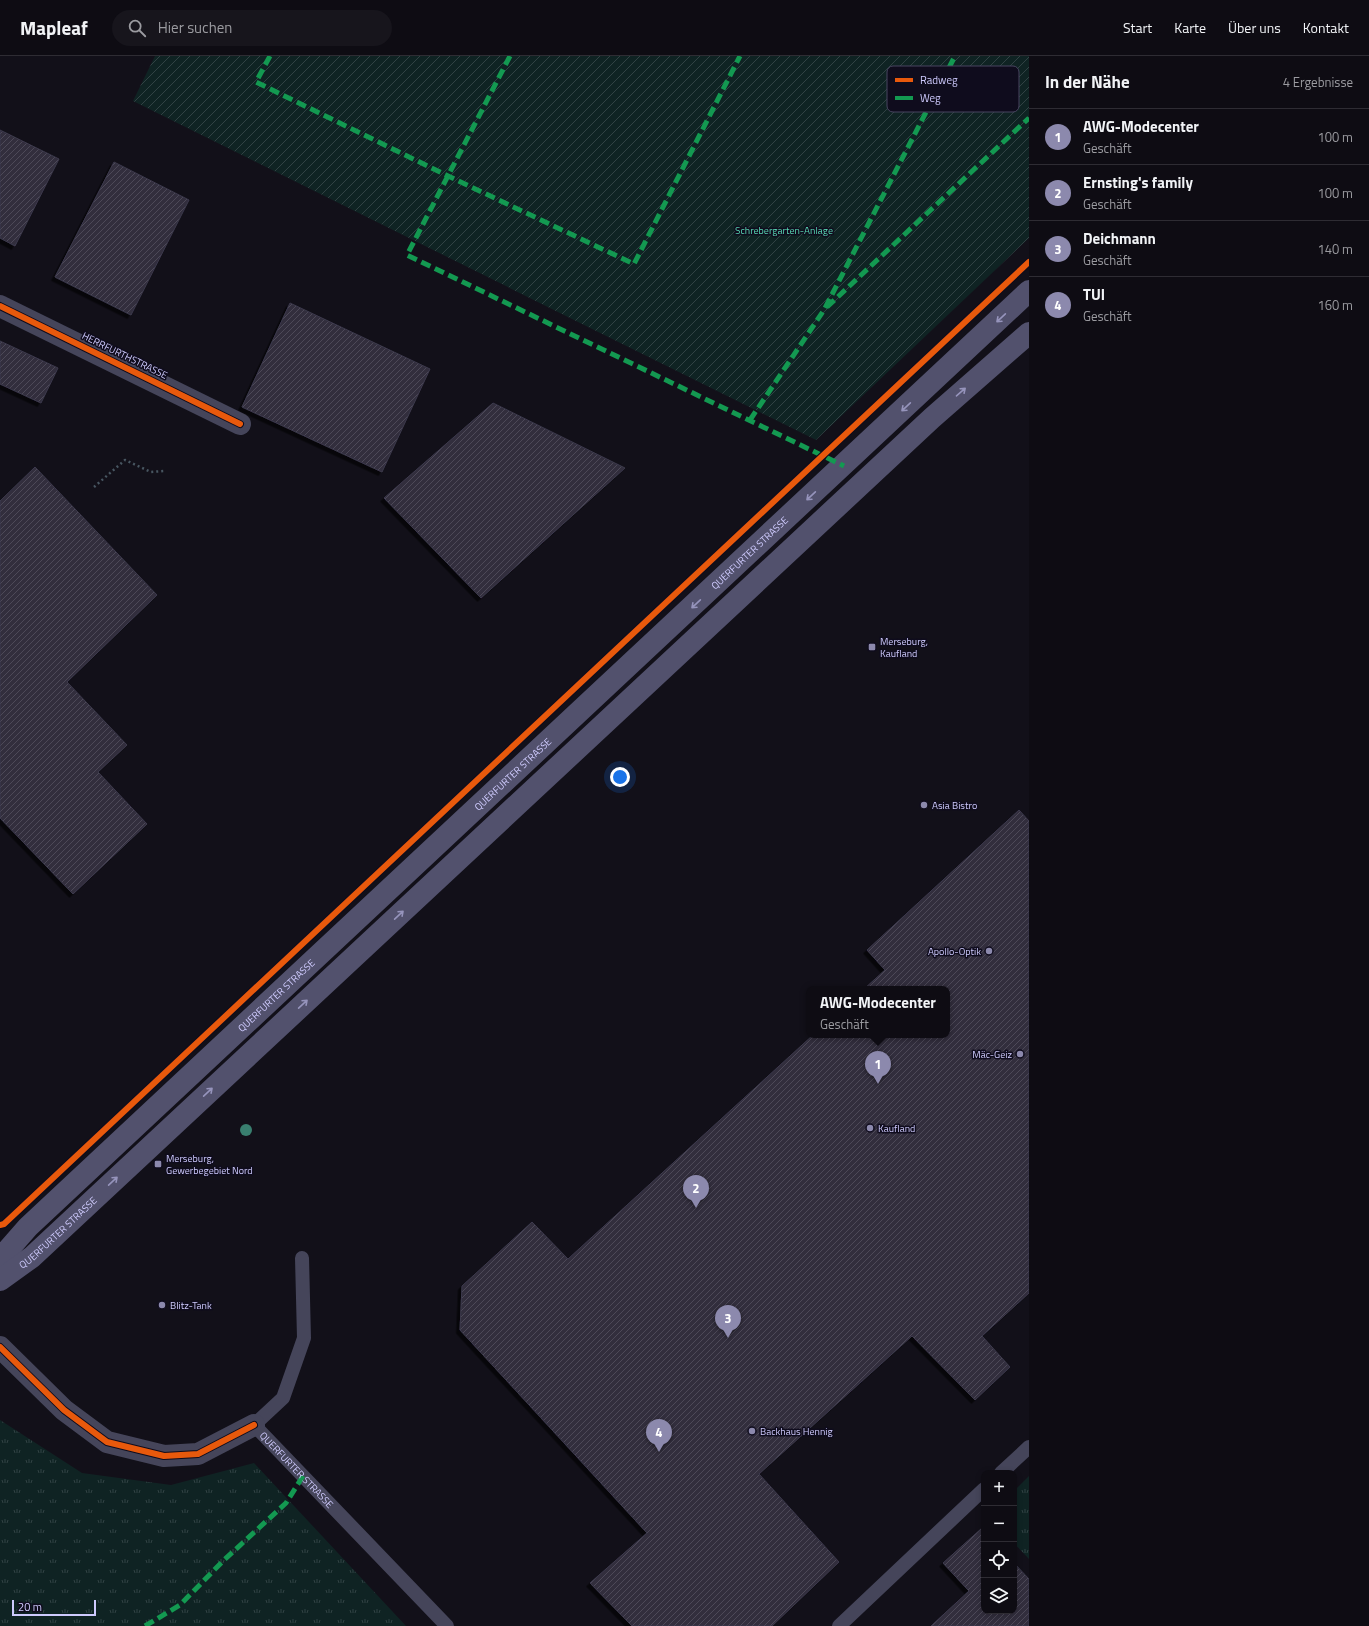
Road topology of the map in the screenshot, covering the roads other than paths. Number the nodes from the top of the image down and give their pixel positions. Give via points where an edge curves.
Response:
1 (1029, 291) edge
2 (0, 306) edge
3 (1029, 332) edge
4 (240, 424) dead end
5 (302, 1258) dead end
6 (0, 1259) edge
7 (0, 1280) edge
8 (0, 1346) edge
9 (254, 1426) junction
10 (1029, 1447) edge
11 (1004, 1470) edge
12 (981, 1492) edge
13 (447, 1626) edge
14 (839, 1626) edge

1 -> 6 main road, QUERFURTER STRASSE via 16,1238
2 - 4 street, HERRFURTHSTRASSE
7 -> 3 main road, QUERFURTER STRASSE via 32,1257 932,418
5 - 9 lane via 304,1338 283,1398
8 - 9 street, QUERFURTER STRASSE via 64,1410 107,1442 164,1456 198,1454
9 - 13 lane, QUERFURTER STRASSE
10 - 11 lane
12 - 14 lane

